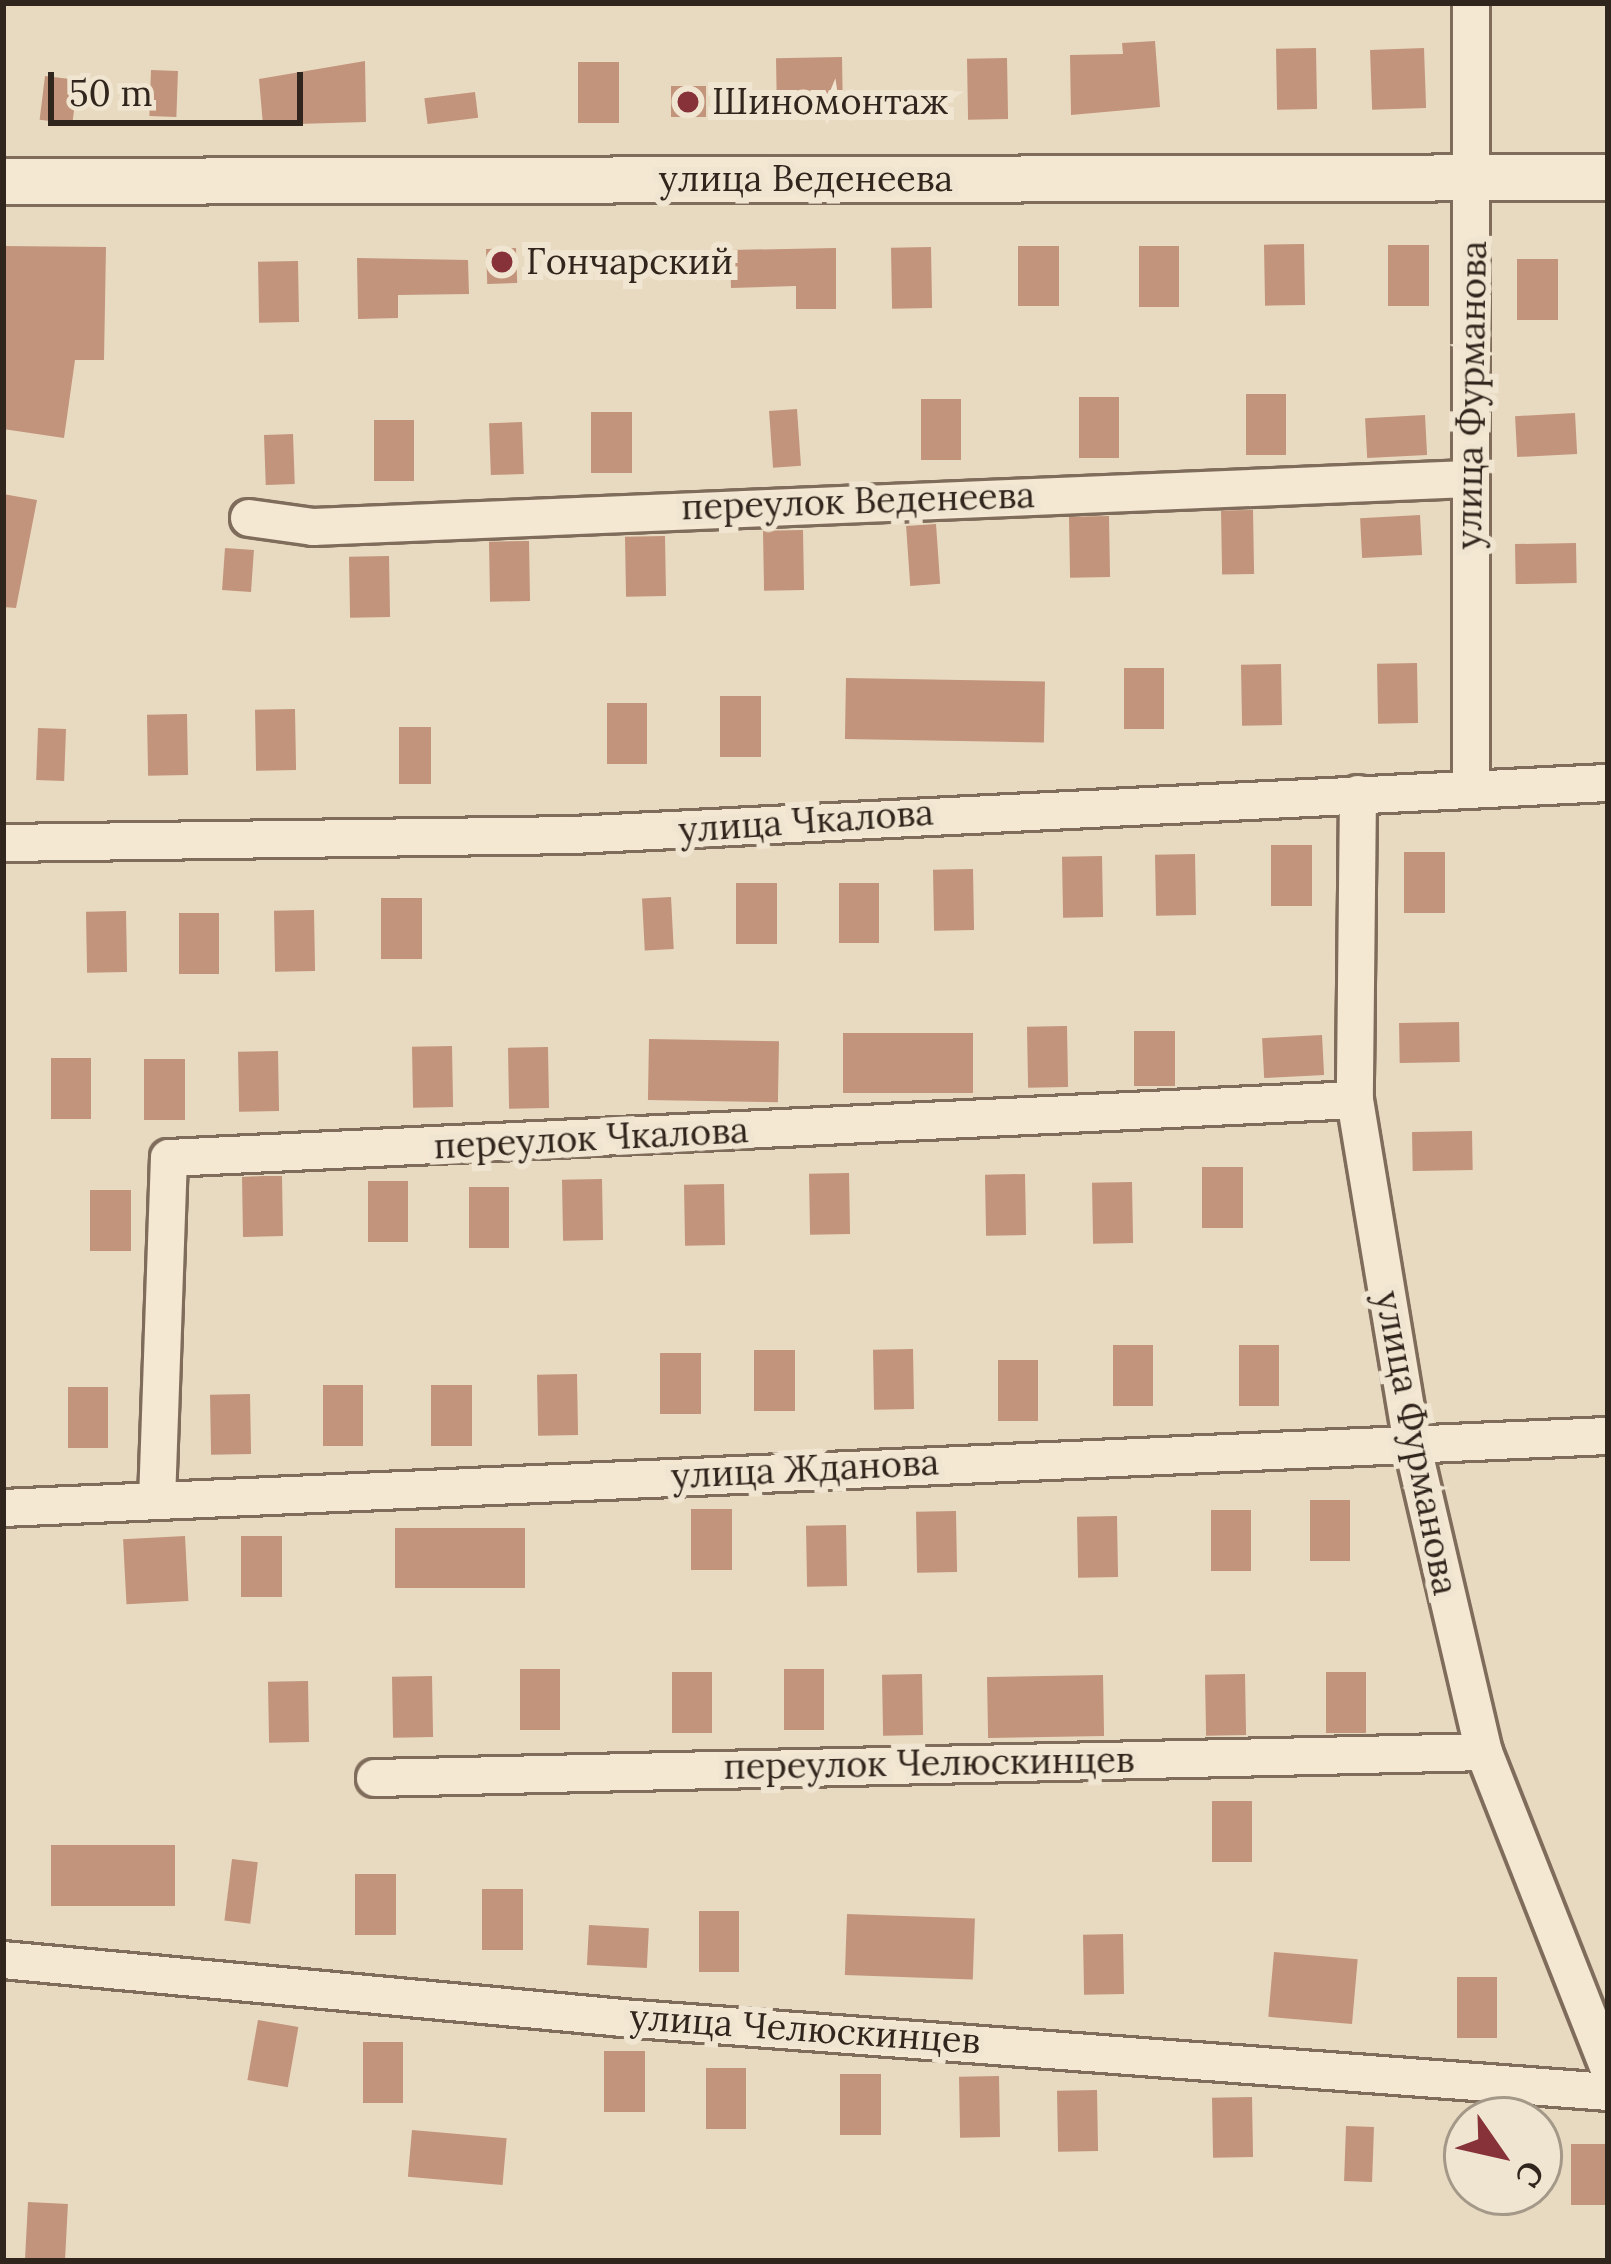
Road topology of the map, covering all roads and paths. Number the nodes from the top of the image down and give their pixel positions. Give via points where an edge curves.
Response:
1 (1471, 3) edge
2 (1474, 177) junction
3 (1608, 177) edge
4 (3, 181) edge
5 (1468, 479) junction
6 (249, 518) dead end
7 (1608, 783) edge
8 (1471, 787) junction
9 (1358, 794) junction
10 (3, 843) edge
11 (1355, 1100) junction
12 (1608, 1436) edge
13 (1412, 1443) junction
14 (158, 1501) junction
15 (3, 1508) edge
16 (1484, 1753) junction
17 (375, 1778) dead end
18 (3, 1960) edge
19 (1608, 2066) edge
20 (1608, 2092) edge

1 - 2 street, улица Фурманова
2 - 3 street, улица Веденеева
2 - 4 street, улица Веденеева
2 - 5 street, улица Фурманова
5 - 6 street, переулок Веденеева via 313,527
5 - 8 street, улица Фурманова
7 - 8 street, улица Чкалова
8 - 9 street, улица Чкалова
9 - 10 street, улица Чкалова via 573,836
9 - 11 street, улица Фурманова
11 - 13 street, улица Фурманова
11 - 14 street, переулок Чкалова via 169,1159
12 - 13 street, улица Жданова
13 - 14 street, улица Жданова
13 - 16 street, улица Фурманова
14 - 15 street, улица Жданова
16 - 17 street, переулок Челюскинцев
16 - 19 street, улица Фурманова
18 - 20 street, улица Челюскинцев via 622,2018

